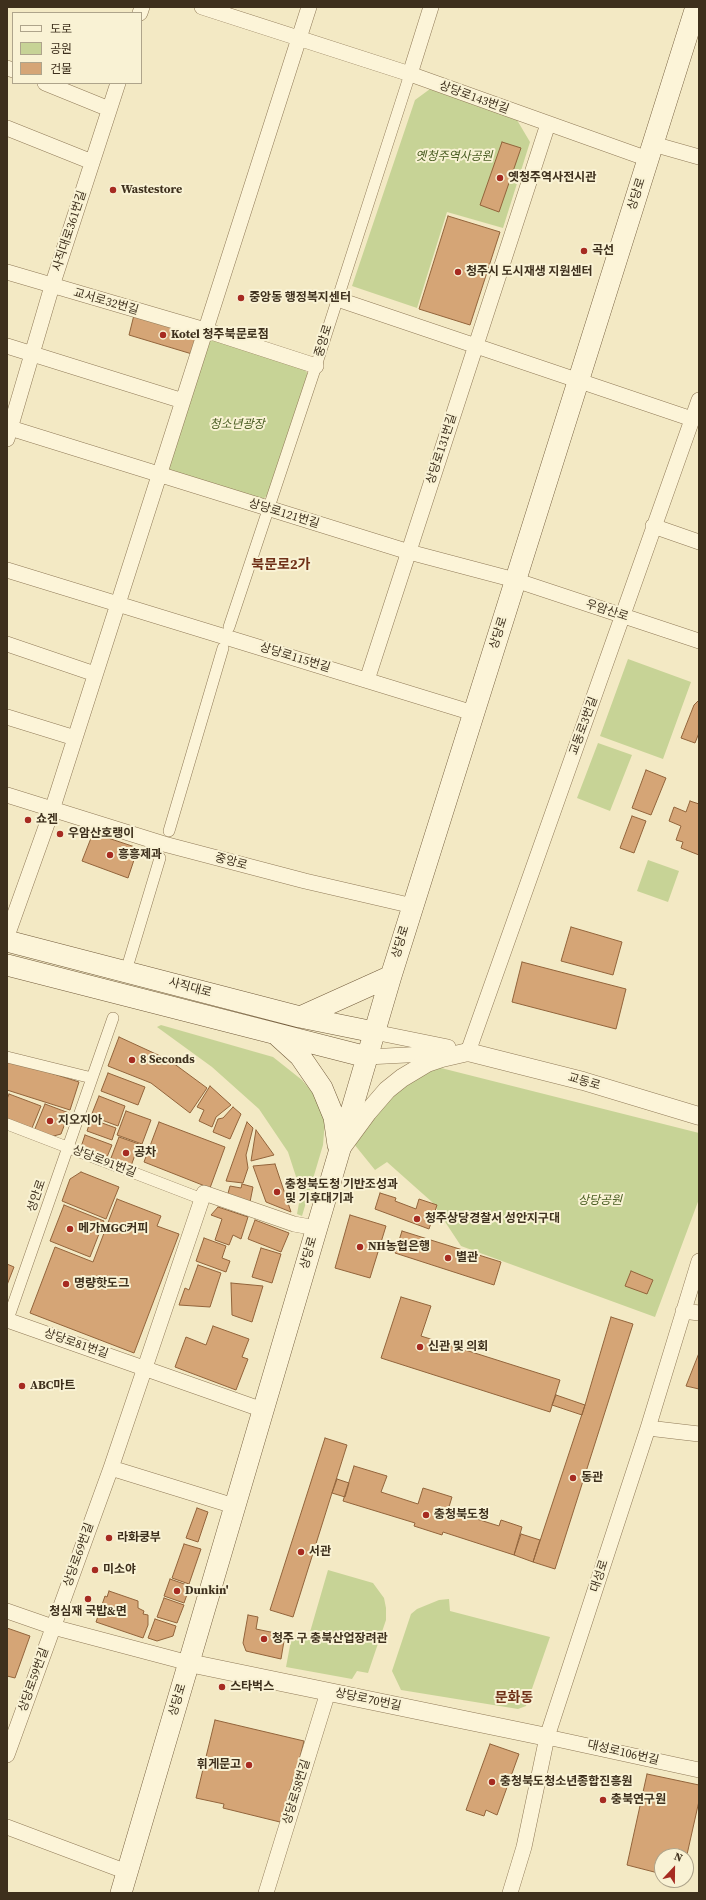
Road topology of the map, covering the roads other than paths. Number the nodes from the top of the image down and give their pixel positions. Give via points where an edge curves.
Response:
1 (202, 7) edge
2 (309, 7) edge
3 (430, 7) edge
4 (696, 7) edge
5 (300, 38) junction
6 (410, 74) junction
7 (47, 84) edge
8 (118, 84) edge
9 (109, 109) junction
10 (548, 124) junction
11 (7, 128) edge
12 (651, 152) junction
13 (699, 158) edge
14 (92, 162) junction
15 (7, 272) edge
16 (52, 286) junction
17 (337, 299) junction
18 (205, 330) junction
19 (7, 346) edge
20 (475, 347) junction
21 (32, 354) junction
22 (316, 366) junction
23 (578, 381) junction
24 (699, 400) edge
25 (183, 401) junction
26 (692, 419) junction
27 (8, 431) edge
28 (160, 474) junction
29 (268, 509) junction
30 (653, 526) junction
31 (699, 542) edge
32 (409, 552) junction
33 (7, 570) edge
34 (515, 580) junction
35 (117, 604) junction
36 (623, 616) junction
37 (229, 627) dead end
38 (699, 641) edge
39 (7, 644) edge
40 (223, 648) dead end
41 (95, 674) junction
42 (367, 680) junction
43 (474, 713) junction
44 (7, 717) edge
45 (75, 738) junction
46 (7, 795) edge
47 (52, 810) junction
48 (165, 844) junction
49 (413, 906) junction
50 (7, 936) edge
51 (7, 941) edge
52 (7, 965) edge
53 (126, 971) junction
54 (390, 976) junction
55 (300, 1017) junction
56 (113, 1018) dead end
57 (374, 1032) junction
58 (276, 1034) junction
59 (468, 1052) junction
60 (7, 1057) edge
61 (367, 1057) junction
62 (92, 1078) junction
63 (699, 1116) edge
64 (7, 1124) edge
65 (68, 1148) junction
66 (338, 1153) junction
67 (202, 1199) junction
68 (316, 1228) junction
69 (699, 1261) edge
70 (683, 1311) junction
71 (699, 1313) edge
72 (7, 1320) edge
73 (146, 1368) junction
74 (262, 1410) junction
75 (648, 1428) junction
76 (699, 1434) edge
77 (111, 1468) junction
78 (234, 1506) junction
79 (7, 1611) edge
80 (53, 1627) junction
81 (189, 1663) junction
82 (328, 1692) junction
83 (547, 1736) junction
84 (7, 1755) edge
85 (699, 1770) edge
86 (7, 1827) edge
87 (127, 1872) junction
88 (121, 1893) edge
89 (266, 1893) edge
90 (510, 1893) edge

1 - 5 street, 상당로143번길
2 - 5 street
3 - 6 street, 중앙로
4 - 12 main road, 상당로
5 - 6 street, 상당로143번길
5 - 18 street
6 - 10 street, 상당로143번길
6 - 17 street, 중앙로
7 - 9 street
8 - 9 street, 사직대로361번길
9 - 14 street, 사직대로361번길
10 - 12 street, 상당로143번길
10 - 20 street, 상당로131번길
11 - 14 street
12 - 13 street, 상당로143번길
12 - 23 main road, 상당로
14 - 16 street, 사직대로361번길
15 - 16 street, 교서로32번길
16 - 18 street, 교서로32번길
16 - 21 street, 사직대로361번길
17 - 20 street
17 - 22 street, 중앙로
18 - 22 street, 교서로32번길
18 - 25 street
19 - 21 street
20 - 23 street
20 - 32 street, 상당로131번길
21 - 25 street
21 - 27 street, 사직대로361번길
22 - 29 street, 중앙로
23 - 26 street
23 - 34 main road, 상당로
24 - 26 street, 교동로3번길
25 - 28 street
26 - 30 street, 교동로3번길
27 - 28 street, 상당로121번길
28 - 29 street, 상당로121번길
28 - 35 street
29 - 32 street, 상당로121번길
29 - 37 street, 중앙로
30 - 31 street
30 - 36 street, 교동로3번길
32 - 34 street, 상당로121번길
32 - 42 street
33 - 35 street, 상당로115번길
34 - 36 street, 우암산로
34 - 43 main road, 상당로
35 - 41 street
35 - 42 street, 상당로115번길
36 - 38 street, 우암산로
36 - 59 street, 교동로3번길
39 - 41 street
40 - 48 street
41 - 45 street
42 - 43 street, 상당로115번길
43 - 49 main road, 상당로
44 - 45 street
45 - 47 street
46 - 47 street
47 - 48 street, 중앙로
47 - 50 street
48 - 49 street, 중앙로
48 - 53 street
49 - 54 main road, 상당로
51 - 53 main road, 사직대로
52 - 58 main road, 사직대로
53 - 55 main road, 사직대로
54 - 55 main road
54 - 57 main road, 상당로
55 - 57 main road, 사직대로
56 - 62 street, 성안로
57 - 59 street, 교동로
57 - 61 main road, 상당로
58 - 61 main road, 사직대로
58 - 66 main road via 300,1056 322,1088 334,1117
59 - 61 street, 교동로
59 - 63 street, 교동로 via 583,1081
59 - 66 street via 427,1063 402,1078 387,1090 368,1112
60 - 62 street
61 - 66 main road, 상당로
62 - 65 street, 성안로
64 - 65 street, 상당로91번길
65 - 67 street, 상당로91번길
65 - 72 street, 성안로
66 - 68 main road, 상당로
67 - 68 street, 상당로91번길 via 204,1193 249,1210
67 - 73 street
68 - 74 main road, 상당로
69 - 70 street, 대성로
70 - 71 street
70 - 75 street, 대성로
72 - 73 street, 상당로81번길
73 - 74 street, 상당로81번길
73 - 77 street
74 - 78 main road, 상당로
75 - 76 street
75 - 83 street, 대성로
77 - 78 street
77 - 80 street, 상당로69번길
78 - 81 main road, 상당로
79 - 80 street
80 - 81 street
80 - 84 street, 상당로59번길
81 - 82 street, 상당로70번길
81 - 87 main road, 상당로
82 - 83 street, 상당로70번길
82 - 89 street, 상당로58번길
83 - 85 street, 대성로106번길
83 - 90 street, 대성로 via 524,1847
86 - 87 street
87 - 88 main road, 상당로

